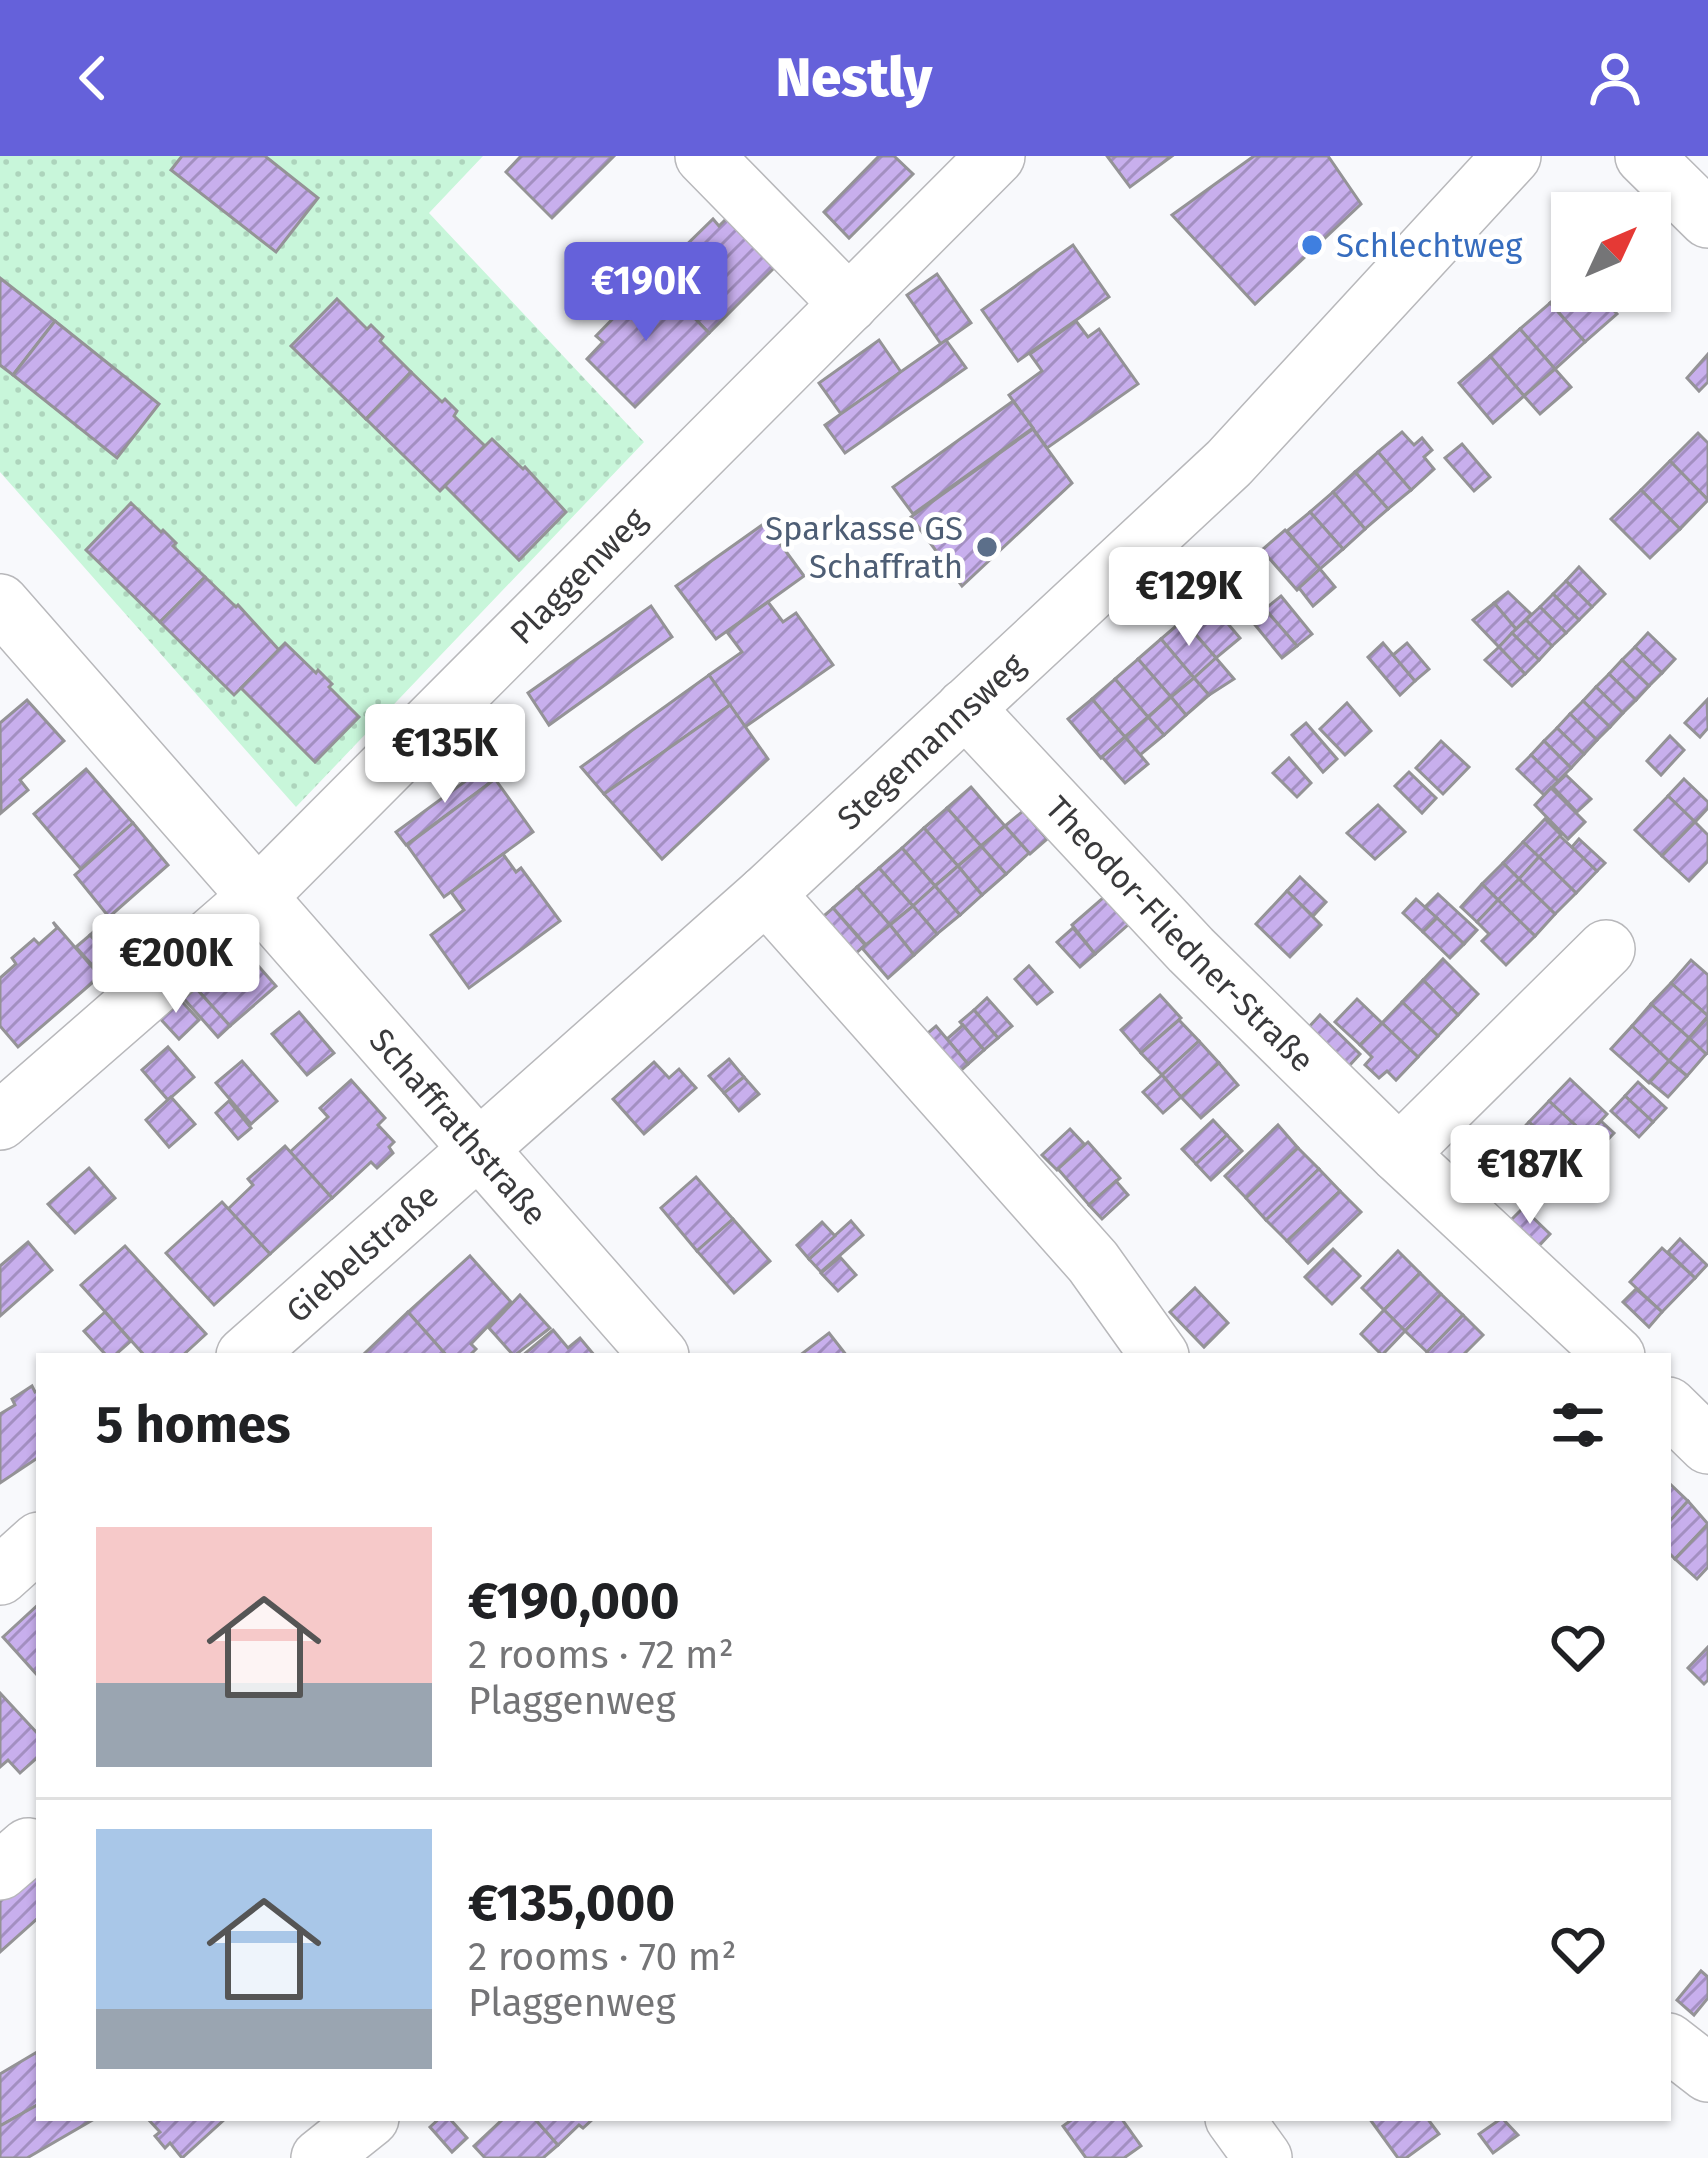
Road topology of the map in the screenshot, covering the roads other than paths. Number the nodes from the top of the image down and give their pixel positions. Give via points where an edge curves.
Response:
1 (704, 156) edge
2 (996, 156) edge
3 (1512, 156) edge
4 (1644, 156) edge
5 (1708, 219) edge
6 (849, 304) junction
7 (0, 603) edge
8 (964, 708) junction
9 (766, 894) junction
10 (257, 897) junction
11 (1606, 950) dead end
12 (0, 1121) edge
13 (477, 1148) junction
14 (1400, 1154) junction
15 (248, 1353) edge
16 (656, 1353) edge
17 (1158, 1353) edge
18 (1613, 1353) edge
19 (1671, 1409) edge
20 (1708, 1445) edge
21 (36, 1544) edge
22 (0, 1576) edge
23 (1671, 2044) edge
24 (1708, 2073) edge
25 (366, 2121) edge
26 (1236, 2121) edge
27 (320, 2158) edge
28 (1263, 2158) edge

1 - 6 street
2 - 6 street, Plaggenweg
3 - 8 street, Stegemannsweg via 1229,463
4 - 5 street
6 - 10 street, Plaggenweg
7 - 10 street, Schaffrathstraße
8 - 9 street, Stegemannsweg
8 - 14 street, Theodor-Fliedner-Straße via 1191,950
9 - 13 street, Stegemannsweg
9 - 17 street via 1093,1262
10 - 12 street
10 - 13 street, Schaffrathstraße
11 - 14 street
13 - 15 street, Giebelstraße
13 - 16 street, Schaffrathstraße
14 - 18 street, Theodor-Fliedner-Straße
19 - 20 street
21 - 22 street
23 - 24 street
25 - 27 street
26 - 28 street

